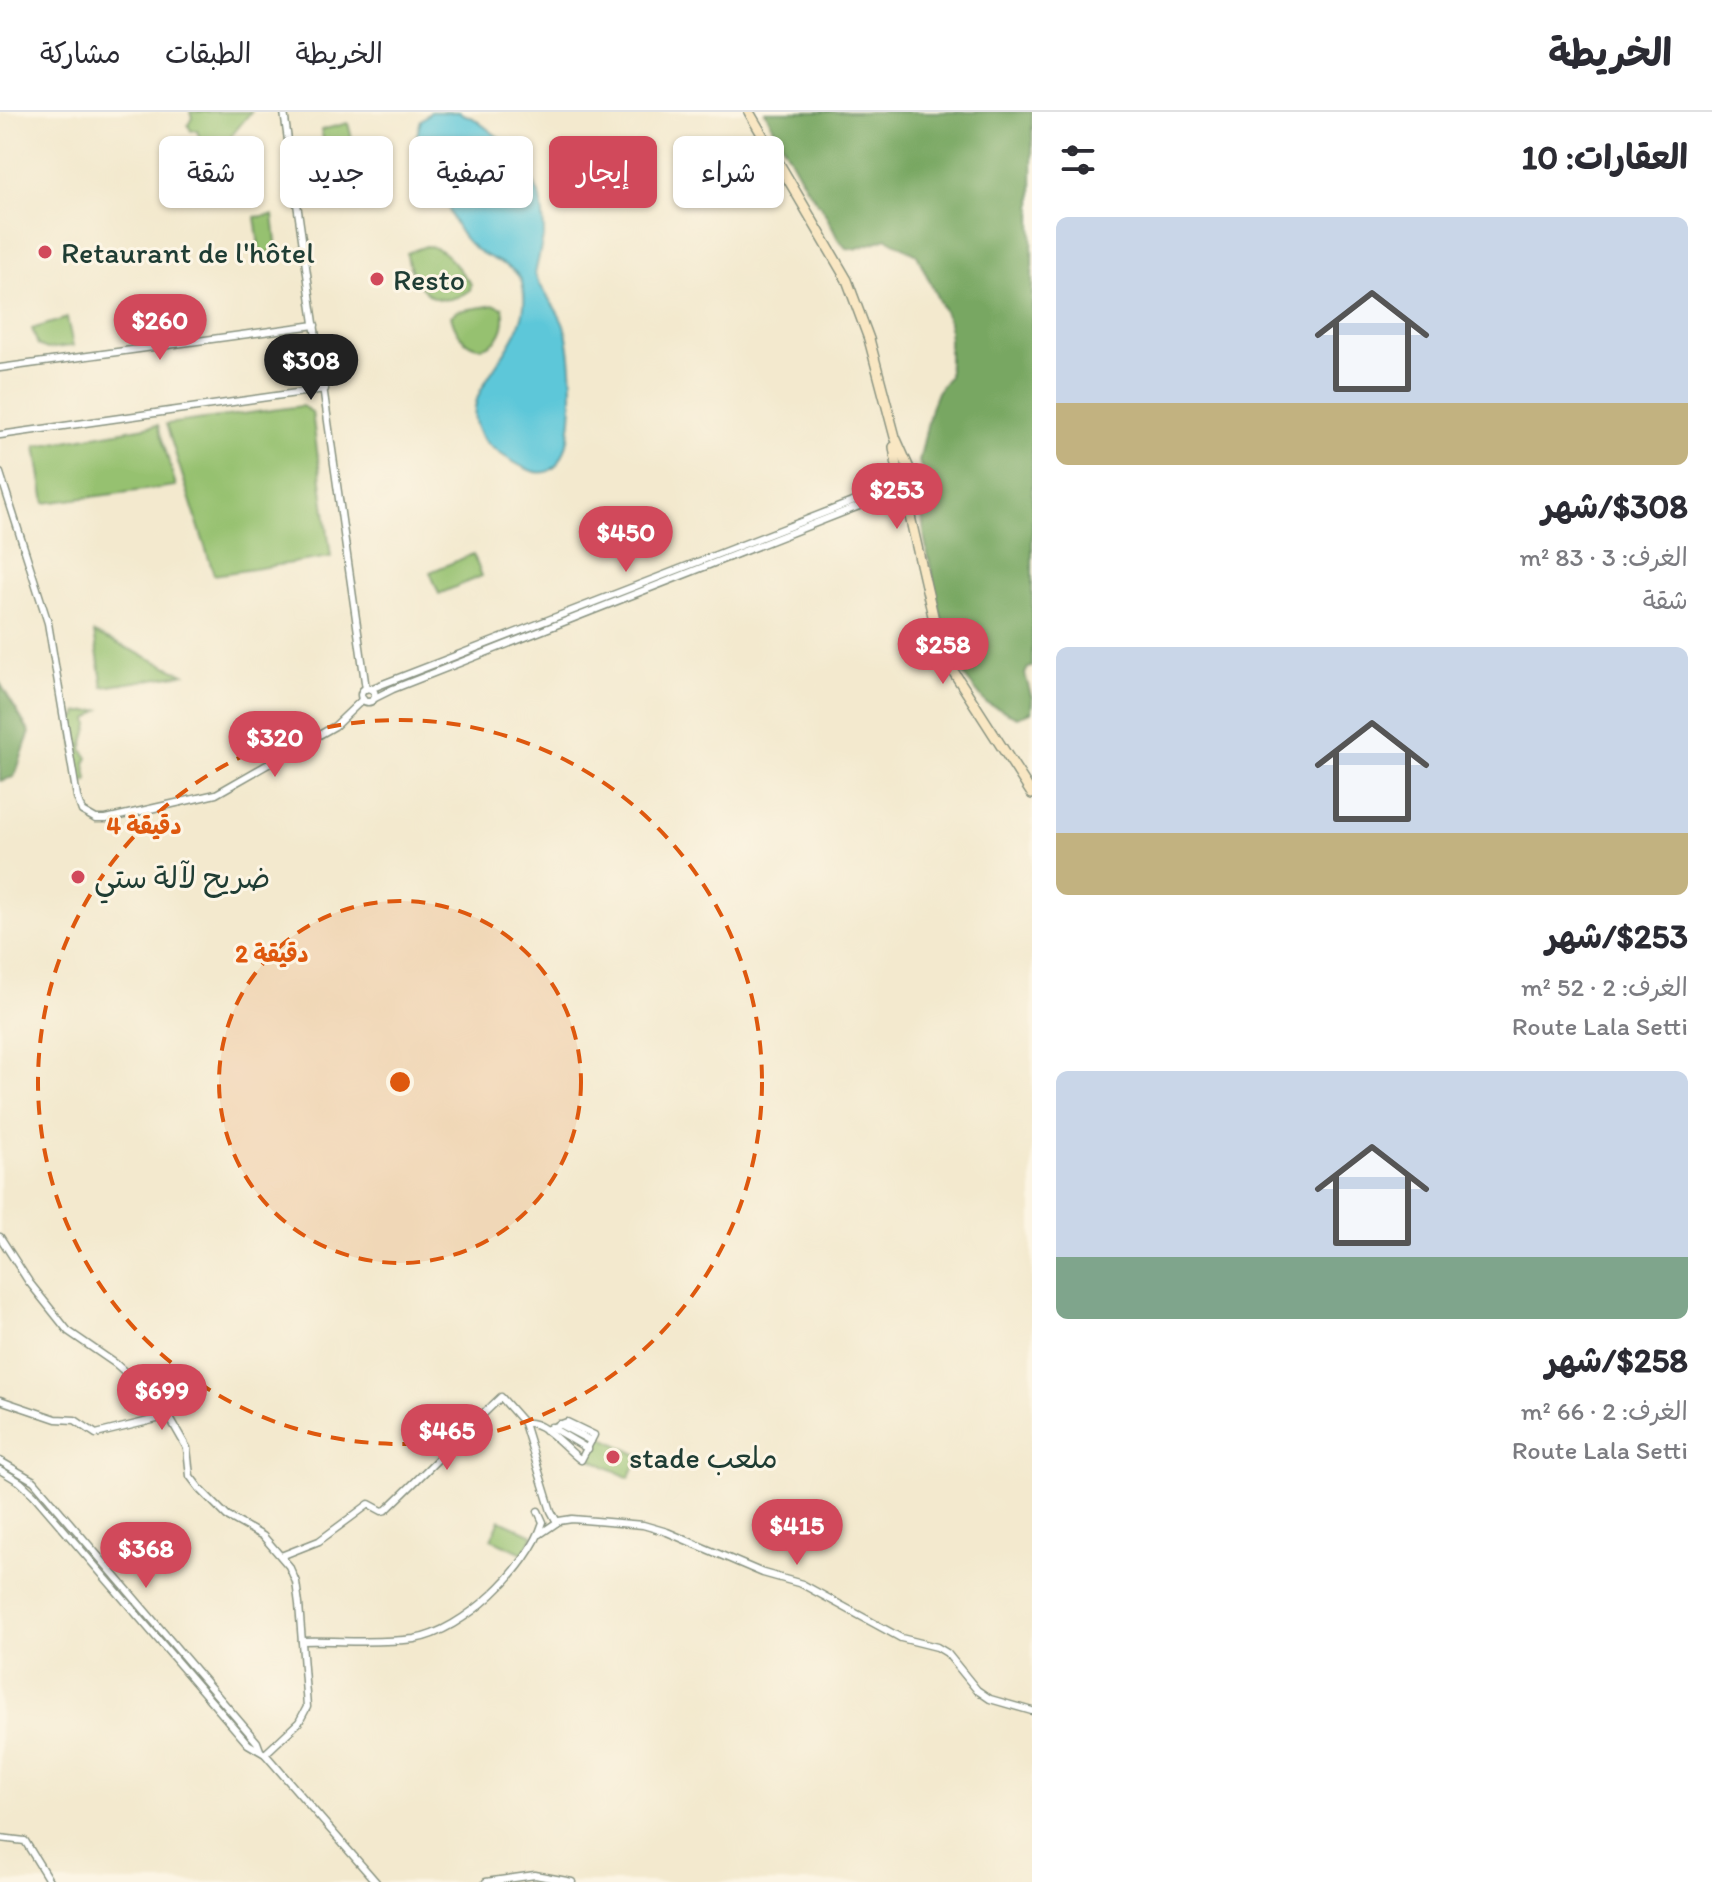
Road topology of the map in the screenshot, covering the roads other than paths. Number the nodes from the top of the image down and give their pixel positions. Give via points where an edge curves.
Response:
1 (284, 112) edge
2 (749, 112) edge
3 (315, 325) junction
4 (0, 368) edge
5 (325, 389) junction
6 (885, 404) junction
7 (0, 435) edge
8 (0, 473) edge
9 (911, 473) junction
10 (895, 478) junction
11 (916, 491) junction
12 (901, 495) junction
13 (919, 551) junction
14 (368, 689) junction
15 (363, 699) junction
16 (373, 699) junction
17 (1032, 794) edge
18 (0, 1237) edge
19 (0, 1400) edge
20 (169, 1416) junction
21 (524, 1423) junction
22 (548, 1428) junction
23 (588, 1449) junction
24 (0, 1461) edge
25 (0, 1470) edge
26 (538, 1511) dead end
27 (557, 1522) junction
28 (540, 1534) junction
29 (281, 1556) junction
30 (302, 1641) junction
31 (1032, 1711) edge
32 (263, 1752) junction
33 (0, 1838) edge
34 (50, 1882) edge
35 (376, 1882) edge
36 (486, 1882) edge
37 (572, 1882) edge

1 - 3 street
2 - 6 main road via 847,280
3 - 4 street
3 - 5 street
5 - 7 street
5 - 14 street
6 - 9 main road
6 - 10 main road
8 - 15 street via 48,623 82,811 106,819 216,794 335,726
9 - 10 main road
9 - 11 main road via 918,480
10 - 12 main road
10 - 14 street via 874,494
11 - 12 main road
11 - 13 main road
12 - 13 main road
12 - 16 street via 880,498
13 - 17 main road via 946,660
14 - 15 street via 362,692
14 - 16 street
15 - 16 street
18 - 20 street via 68,1331 116,1364
19 - 20 street via 75,1420 96,1434
20 - 29 street via 187,1448 190,1476 200,1489
21 - 22 street
21 - 27 street
21 - 29 street via 501,1397 386,1510 369,1504 319,1541
22 - 23 street
22 - 23 street via 559,1424 591,1441
22 - 23 street via 580,1459
24 - 32 street via 34,1481
25 - 32 street via 34,1495 253,1749
26 - 28 street via 543,1522
27 - 28 street
27 - 31 street via 643,1525 802,1584 901,1638 937,1647 990,1699
28 - 30 street via 517,1568 486,1599 440,1630 416,1639
29 - 30 street via 296,1582
30 - 32 street via 307,1707 299,1722
32 - 35 street
33 - 34 street via 25,1841
36 - 37 street via 535,1875

